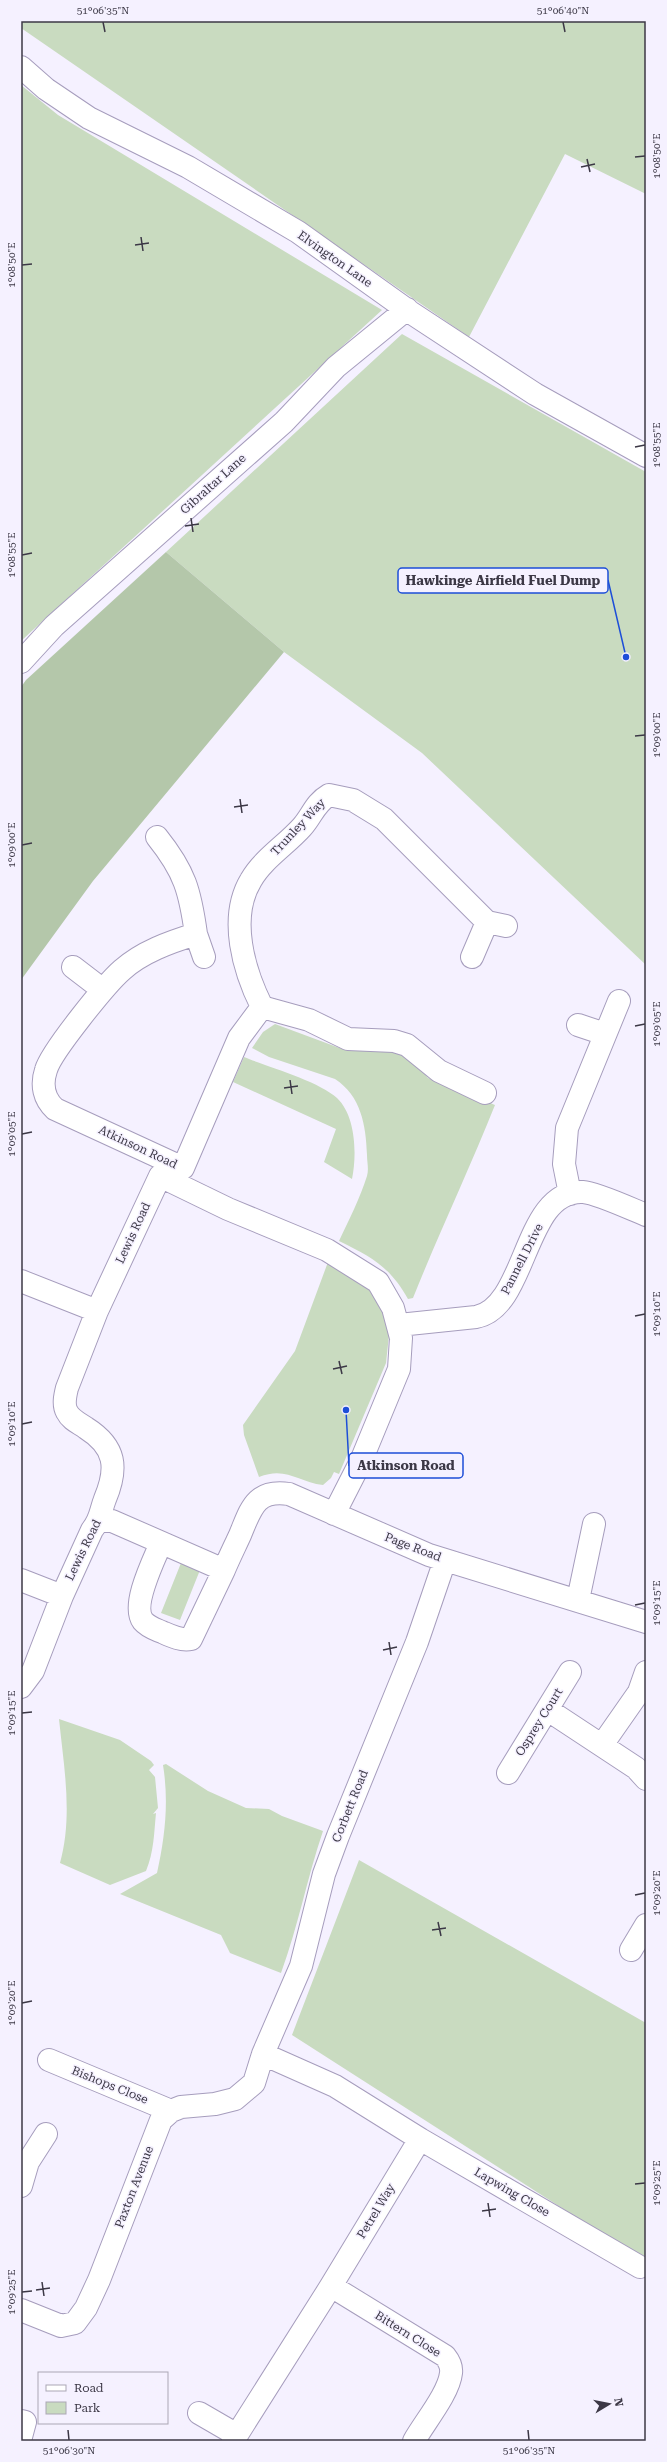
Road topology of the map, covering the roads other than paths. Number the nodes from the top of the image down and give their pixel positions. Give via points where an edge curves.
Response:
1 (21, 67) edge
2 (407, 309) junction
3 (646, 456) edge
4 (21, 662) edge
5 (157, 837) dead end
6 (196, 934) junction
7 (204, 957) dead end
8 (472, 957) dead end
9 (73, 967) dead end
10 (103, 990) junction
11 (619, 1001) dead end
12 (262, 1006) junction
13 (578, 1025) dead end
14 (605, 1034) junction
15 (485, 1093) dead end
16 (183, 1168) junction
17 (160, 1176) junction
18 (570, 1194) junction
19 (646, 1215) edge
20 (21, 1281) edge
21 (96, 1311) junction
22 (399, 1325) junction
23 (334, 1514) junction
24 (99, 1521) junction
25 (594, 1524) dead end
26 (162, 1543) junction
27 (445, 1560) junction
28 (224, 1570) junction
29 (21, 1580) edge
30 (62, 1596) junction
31 (578, 1600) junction
32 (646, 1622) edge
33 (570, 1672) dead end
34 (646, 1672) edge
35 (21, 1687) edge
36 (548, 1710) junction
37 (602, 1745) junction
38 (508, 1773) dead end
39 (646, 1779) edge
40 (646, 1925) edge
41 (631, 1950) dead end
42 (263, 2054) junction
43 (49, 2060) dead end
44 (171, 2111) junction
45 (46, 2134) dead end
46 (420, 2139) junction
47 (21, 2186) edge
48 (640, 2267) dead end
49 (331, 2286) junction
50 (21, 2310) edge
51 (199, 2413) dead end
52 (21, 2421) edge
53 (21, 2437) edge
54 (235, 2438) edge
55 (414, 2441) edge

1 - 2 street, Elvington Lane via 46,89 89,118 188,167 298,232
2 - 3 street, Elvington Lane via 535,394
2 - 4 street, Gibraltar Lane via 336,367 284,422 54,626
5 - 6 street via 173,856 186,882
6 - 7 street
6 - 10 street, Atkinson Road via 165,944 129,966
8 - 12 street, Trunley Way via 496,924 384,819 353,800 329,795 321,799 302,827 258,870 250,880 244,896 240,924 241,940 248,973
9 - 10 street
10 - 16 street, Atkinson Road via 46,1069 44,1081 47,1101 55,1109
11 - 14 street
12 - 15 street via 309,1020 348,1039 394,1041 407,1045 439,1071
12 - 16 street via 239,1038
13 - 14 street
14 - 18 street via 567,1128 564,1164
16 - 17 street, Atkinson Road
17 - 21 street, Lewis Road
17 - 22 street, Atkinson Road via 228,1209 327,1250 369,1275 378,1282 389,1300
18 - 19 street, Pannell Drive via 584,1192
18 - 22 street, Pannell Drive via 552,1204 505,1293 488,1314
20 - 21 street
21 - 24 street, Lewis Road via 65,1398 66,1411 70,1417 99,1437 112,1456 112,1481
22 - 23 street, Atkinson Road via 401,1348 398,1370 361,1461
23 - 27 street, Page Road via 409,1548
23 - 28 street, Page Road via 289,1494 279,1492 264,1496 255,1502 249,1511
24 - 26 street via 112,1521
24 - 30 street, Lewis Road via 92,1530
25 - 31 street
26 - 28 street
26 - 28 street, Page Road via 139,1602 142,1620 150,1627 181,1639 191,1638
27 - 31 street, Page Road
27 - 42 street, Corbett Road via 417,1642 324,1874 301,1966
29 - 30 street
30 - 35 street, Lewis Road via 37,1662
31 - 32 street, Page Road
33 - 36 street, Osprey Court
34 - 37 street via 639,1692
36 - 37 street
36 - 38 street, Osprey Court
37 - 39 street via 636,1768
40 - 41 street
42 - 44 street via 254,2083 235,2099 215,2104 192,2105
42 - 46 street via 335,2086
43 - 44 street, Bishops Close
44 - 50 street, Paxton Avenue via 161,2120 99,2280 81,2317 76,2323 61,2326
45 - 47 street via 28,2162
46 - 48 street, Lapwing Close via 599,2251
46 - 49 street, Petrel Way
49 - 54 street, Petrel Way
49 - 55 street, Bittern Close via 445,2356 449,2362 451,2372 446,2387
51 - 54 street, Petrel Way
52 - 53 street via 26,2422

